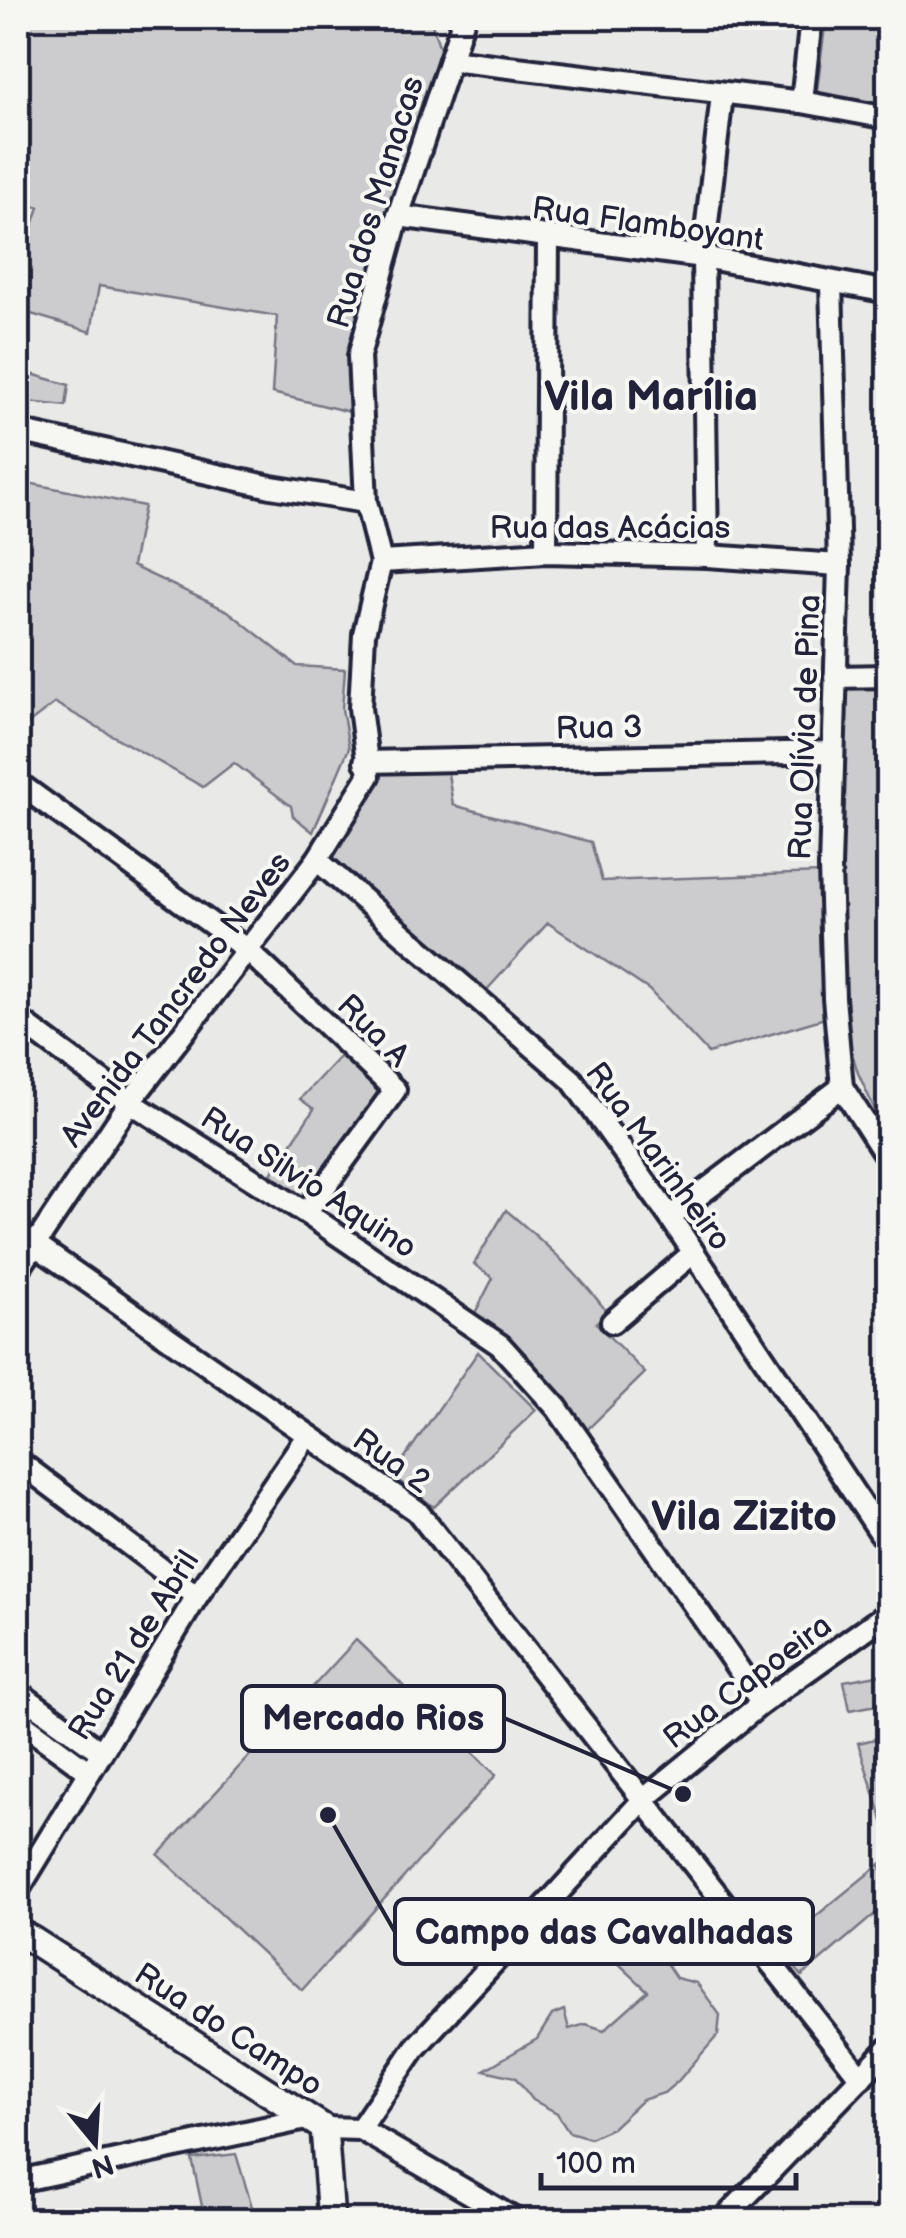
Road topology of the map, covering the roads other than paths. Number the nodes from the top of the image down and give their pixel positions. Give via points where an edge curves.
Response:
1 (464, 18) edge
2 (811, 18) edge
3 (450, 60) junction
4 (722, 95) junction
5 (802, 102) junction
6 (888, 118) edge
7 (398, 216) junction
8 (548, 238) junction
9 (703, 257) junction
10 (832, 283) junction
11 (888, 292) edge
12 (18, 431) edge
13 (366, 502) junction
14 (546, 552) junction
15 (707, 556) junction
16 (381, 562) junction
17 (839, 565) junction
18 (888, 676) edge
19 (836, 677) junction
20 (833, 752) junction
21 (365, 762) junction
22 (18, 784) edge
23 (316, 860) junction
24 (246, 949) junction
25 (18, 1019) edge
26 (842, 1087) junction
27 (130, 1102) junction
28 (888, 1158) edge
29 (306, 1213) junction
30 (670, 1218) junction
31 (26, 1239) edge
32 (693, 1253) junction
33 (18, 1270) edge
34 (612, 1322) dead end
35 (307, 1436) junction
36 (18, 1461) edge
37 (888, 1544) edge
38 (197, 1596) junction
39 (888, 1613) edge
40 (18, 1692) edge
41 (762, 1702) junction
42 (18, 1720) edge
43 (101, 1752) junction
44 (88, 1771) junction
45 (644, 1800) junction
46 (18, 1890) edge
47 (21, 1939) edge
48 (888, 2049) edge
49 (861, 2078) junction
50 (315, 2123) junction
51 (360, 2129) junction
52 (18, 2181) edge
53 (332, 2220) edge
54 (516, 2220) edge
55 (723, 2220) edge

1 - 3 street, Rua dos Manacas
2 - 5 street
3 - 4 street
3 - 7 street, Rua dos Manacas
4 - 5 street
4 - 9 street
5 - 6 street
7 - 8 street, Rua Flamboyant
7 - 13 street, Rua dos Manacas via 359,356
8 - 9 street, Rua Flamboyant
8 - 14 street
9 - 10 street, Rua Flamboyant
9 - 15 street
10 - 11 street, Rua Flamboyant
10 - 17 street, Rua Olívia de Pina
12 - 13 street
13 - 16 street, Rua dos Manacas
14 - 15 street, Rua das Acácias
14 - 16 street, Rua das Acácias
15 - 17 street, Rua das Acácias
16 - 21 street, Rua dos Manacas via 364,634
17 - 19 street, Rua Olívia de Pina
18 - 19 street
19 - 20 street, Rua Olívia de Pina
20 - 21 street, Rua 3
20 - 26 street, Rua Olívia de Pina via 830,868
21 - 23 street, Avenida Tancredo Neves via 369,776
22 - 24 street
23 - 24 street, Avenida Tancredo Neves
23 - 30 street, Rua Marinheiro via 572,1080
24 - 27 street, Avenida Tancredo Neves
24 - 29 street, Rua A via 394,1090
25 - 27 street, Rua Silvio Aquino
26 - 28 street, Rua Olívia de Pina
26 - 30 street
27 - 29 street, Rua Silvio Aquino
27 - 31 street, Avenida Tancredo Neves
29 - 41 street, Rua Silvio Aquino via 500,1345 557,1408
30 - 32 street, Rua Marinheiro
31 - 33 street, Avenida Tancredo Neves
31 - 35 street, Rua 2
32 - 34 street
32 - 37 street, Rua Marinheiro
35 - 38 street, Rua 21 de Abril
35 - 45 street, Rua 2 via 417,1512
36 - 38 street
38 - 43 street, Rua 21 de Abril
39 - 41 street, Rua Capoeira
40 - 43 street
41 - 45 street, Rua Capoeira
42 - 44 street
43 - 44 street, Rua 21 de Abril
44 - 46 street, Rua 21 de Abril
45 - 49 street, Rua 2
45 - 51 street, Rua Capoeira via 416,2048
47 - 50 street, Rua do Campo
48 - 49 street
49 - 55 street
50 - 51 street, Rua do Campo
50 - 52 street
50 - 53 street
51 - 54 street, Rua do Campo

